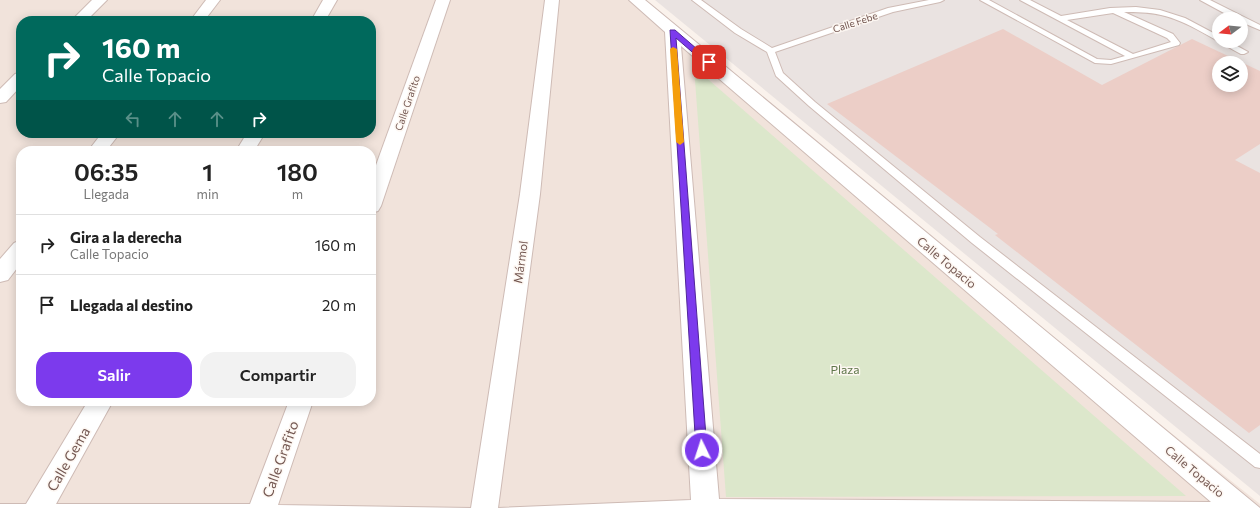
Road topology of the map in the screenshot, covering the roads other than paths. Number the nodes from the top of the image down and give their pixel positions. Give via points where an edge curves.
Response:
1 (100, 0) edge
2 (213, 0) edge
3 (330, 0) edge
4 (443, 0) edge
5 (552, 0) edge
6 (636, 0) edge
7 (696, 0) edge
8 (940, 0) edge
9 (984, 0) edge
10 (1024, 0) edge
11 (1204, 0) edge
12 (1116, 11) junction
13 (1227, 12) edge
14 (83, 16) edge
15 (201, 16) edge
16 (321, 16) edge
17 (1059, 19) junction
18 (1248, 22) edge
19 (1260, 28) edge
20 (672, 32) junction
21 (1212, 36) edge
22 (1236, 48) edge
23 (771, 51) junction
24 (1244, 52) dead end
25 (1132, 57) junction
26 (16, 82) edge
27 (0, 98) edge
28 (376, 192) edge
29 (16, 254) edge
30 (0, 274) edge
31 (98, 406) edge
32 (299, 406) edge
33 (1260, 462) edge
34 (706, 513) junction
35 (34, 517) junction
36 (0, 518) edge
37 (259, 518) junction
38 (1253, 520) edge
39 (482, 523) edge

1 - 14 street
2 - 15 street
3 - 16 street
4 - 28 street, Calle Grafito
5 - 39 street, Mármol via 530,194
6 - 20 street, Calle Topacio
7 - 23 lane via 738,31
8 - 23 lane, Calle Febe via 891,10
9 - 25 lane via 1096,61 1111,62
10 - 17 lane
11 - 13 lane
12 - 17 lane
12 - 21 lane via 1162,12
12 - 25 lane via 1170,36 1176,43
17 - 25 lane
18 - 19 lane
20 - 34 street
20 - 38 street, Calle Topacio
22 - 24 lane
23 - 33 lane via 779,74 812,104 976,240
26 - 27 street
29 - 30 street
31 - 35 street, Calle Gema
32 - 37 street, Calle Grafito
34 - 38 street
34 - 39 street
35 - 36 street
35 - 37 street
37 - 39 street

